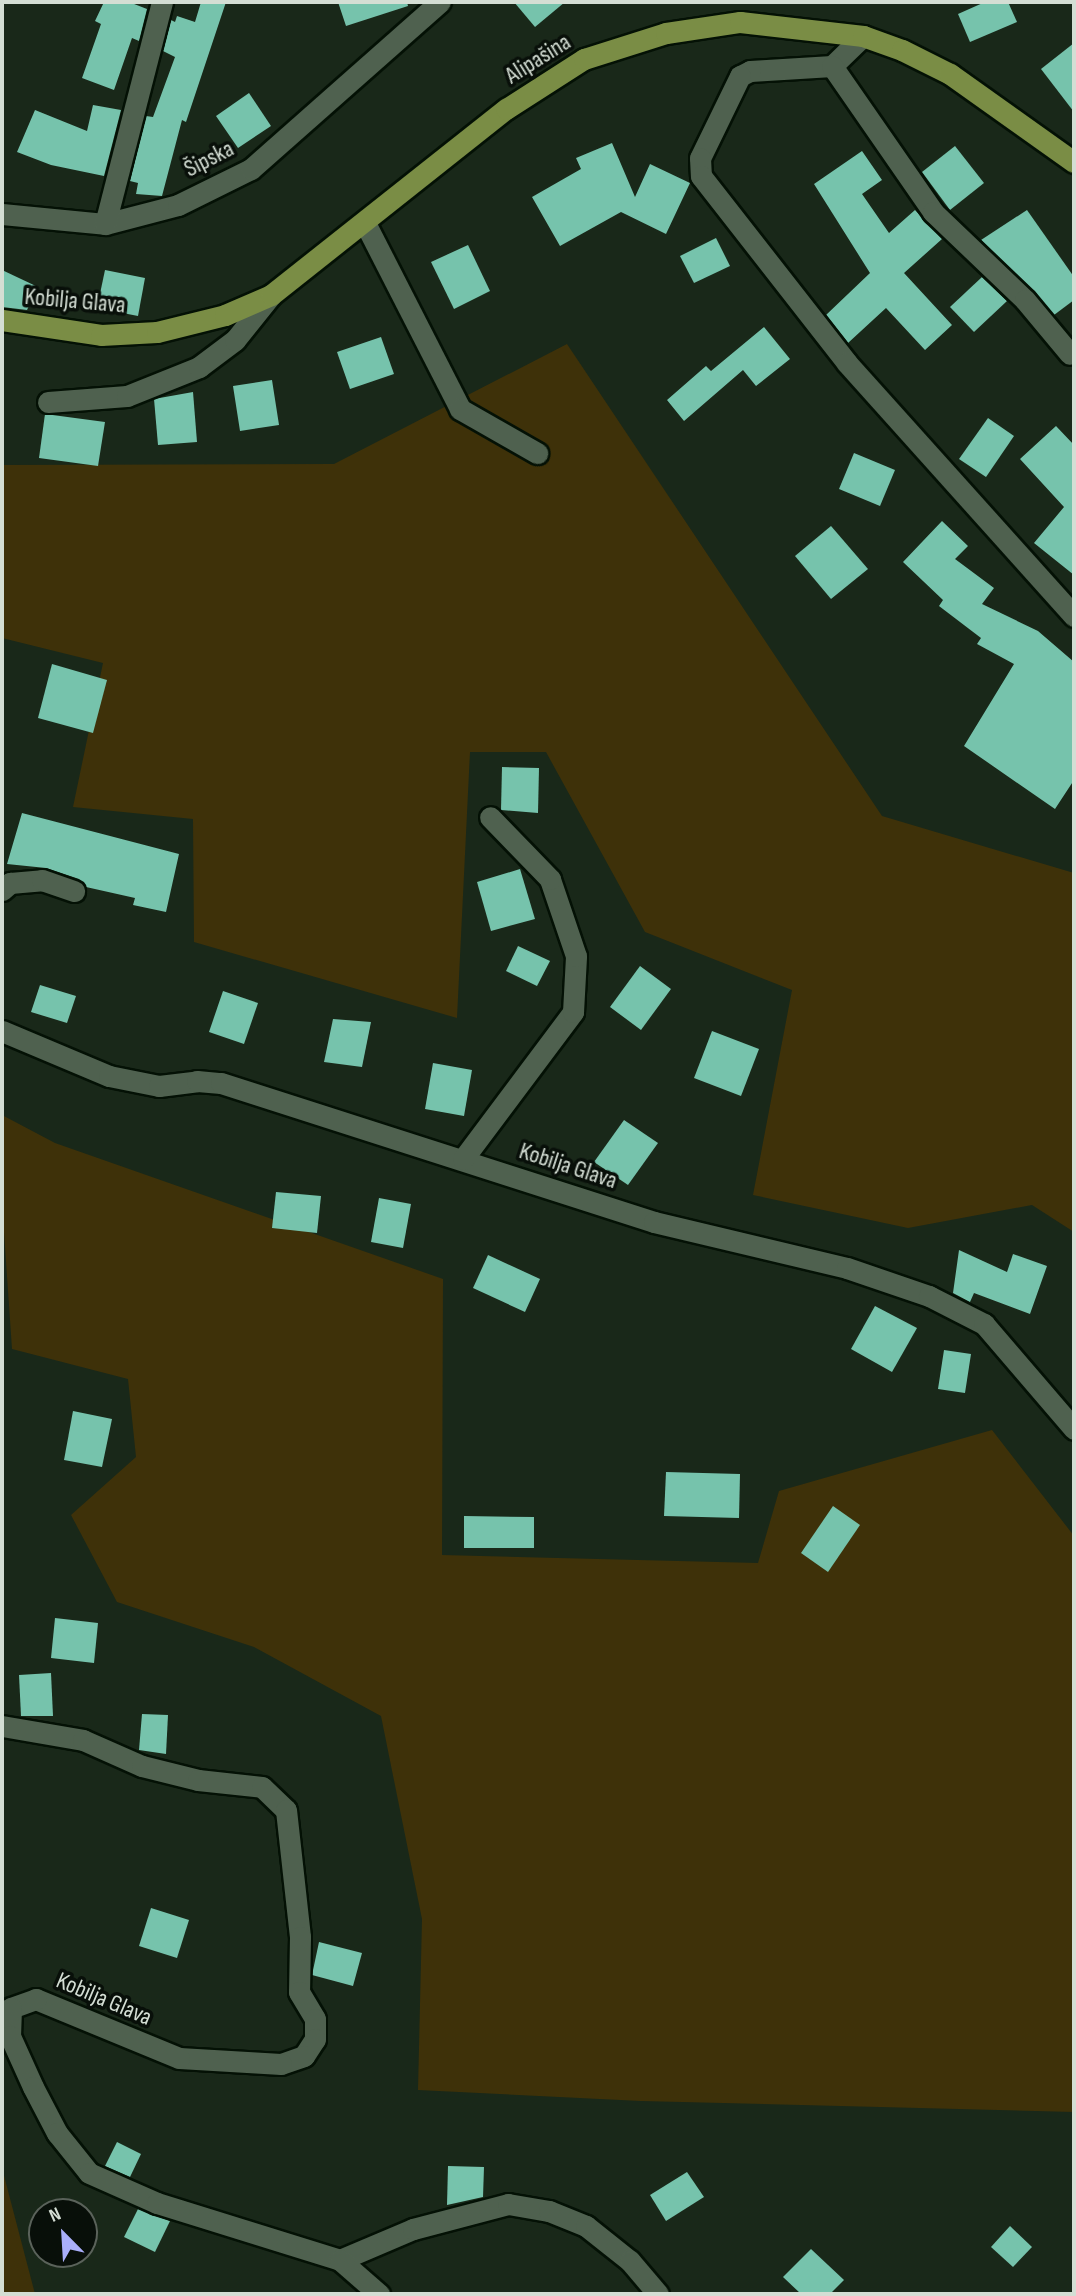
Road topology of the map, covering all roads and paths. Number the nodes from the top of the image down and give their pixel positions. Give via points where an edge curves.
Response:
1 (162, 2) edge
2 (440, 2) edge
3 (863, 36) junction
4 (832, 66) junction
5 (1074, 162) edge
6 (2, 214) edge
7 (365, 223) junction
8 (105, 224) junction
9 (271, 295) junction
10 (225, 315) joint
11 (2, 320) edge
12 (1070, 354) dead end
13 (48, 402) dead end
14 (537, 453) dead end
15 (1074, 616) edge
16 (490, 817) dead end
17 (2, 890) edge
18 (74, 891) dead end
19 (2, 1031) edge
20 (463, 1159) junction
21 (1074, 1429) edge
22 (2, 1726) edge
23 (340, 2260) junction
24 (379, 2294) edge
25 (658, 2294) edge

1 - 8 street
2 - 8 street, Šipska via 251,169 178,205
3 - 4 street
3 - 5 main road, Alipašina via 950,74
3 - 7 main road, Alipašina via 740,22 666,33 584,59 506,109
4 - 12 street via 933,212 1025,300
4 - 15 street via 750,71 740,76 700,158 701,176 847,363
6 - 8 street, Šipska
7 - 9 main road, Alipašina
7 - 14 street via 460,409
9 - 10 main road, Alipašina
9 - 13 street via 234,340 199,367 127,396
10 - 11 main road, Kobilja Glava via 157,332 101,335
16 - 20 street via 550,879 576,956 573,1012
17 - 18 street via 9,883 42,880
19 - 20 street, Kobilja Glava via 109,1076 159,1086 221,1083
20 - 21 street, Kobilja Glava via 653,1222 847,1268 929,1296 984,1324
22 - 23 street, Kobilja Glava via 83,1740 142,1766 198,1780 262,1787 286,1810 300,1937 299,1992 315,2019 315,2039 304,2056 281,2064 179,2059 36,1999 11,2008 7,2021 57,2133 89,2174 158,2203
23 - 24 street
23 - 25 street via 413,2229 508,2204 549,2211 586,2226 630,2261

